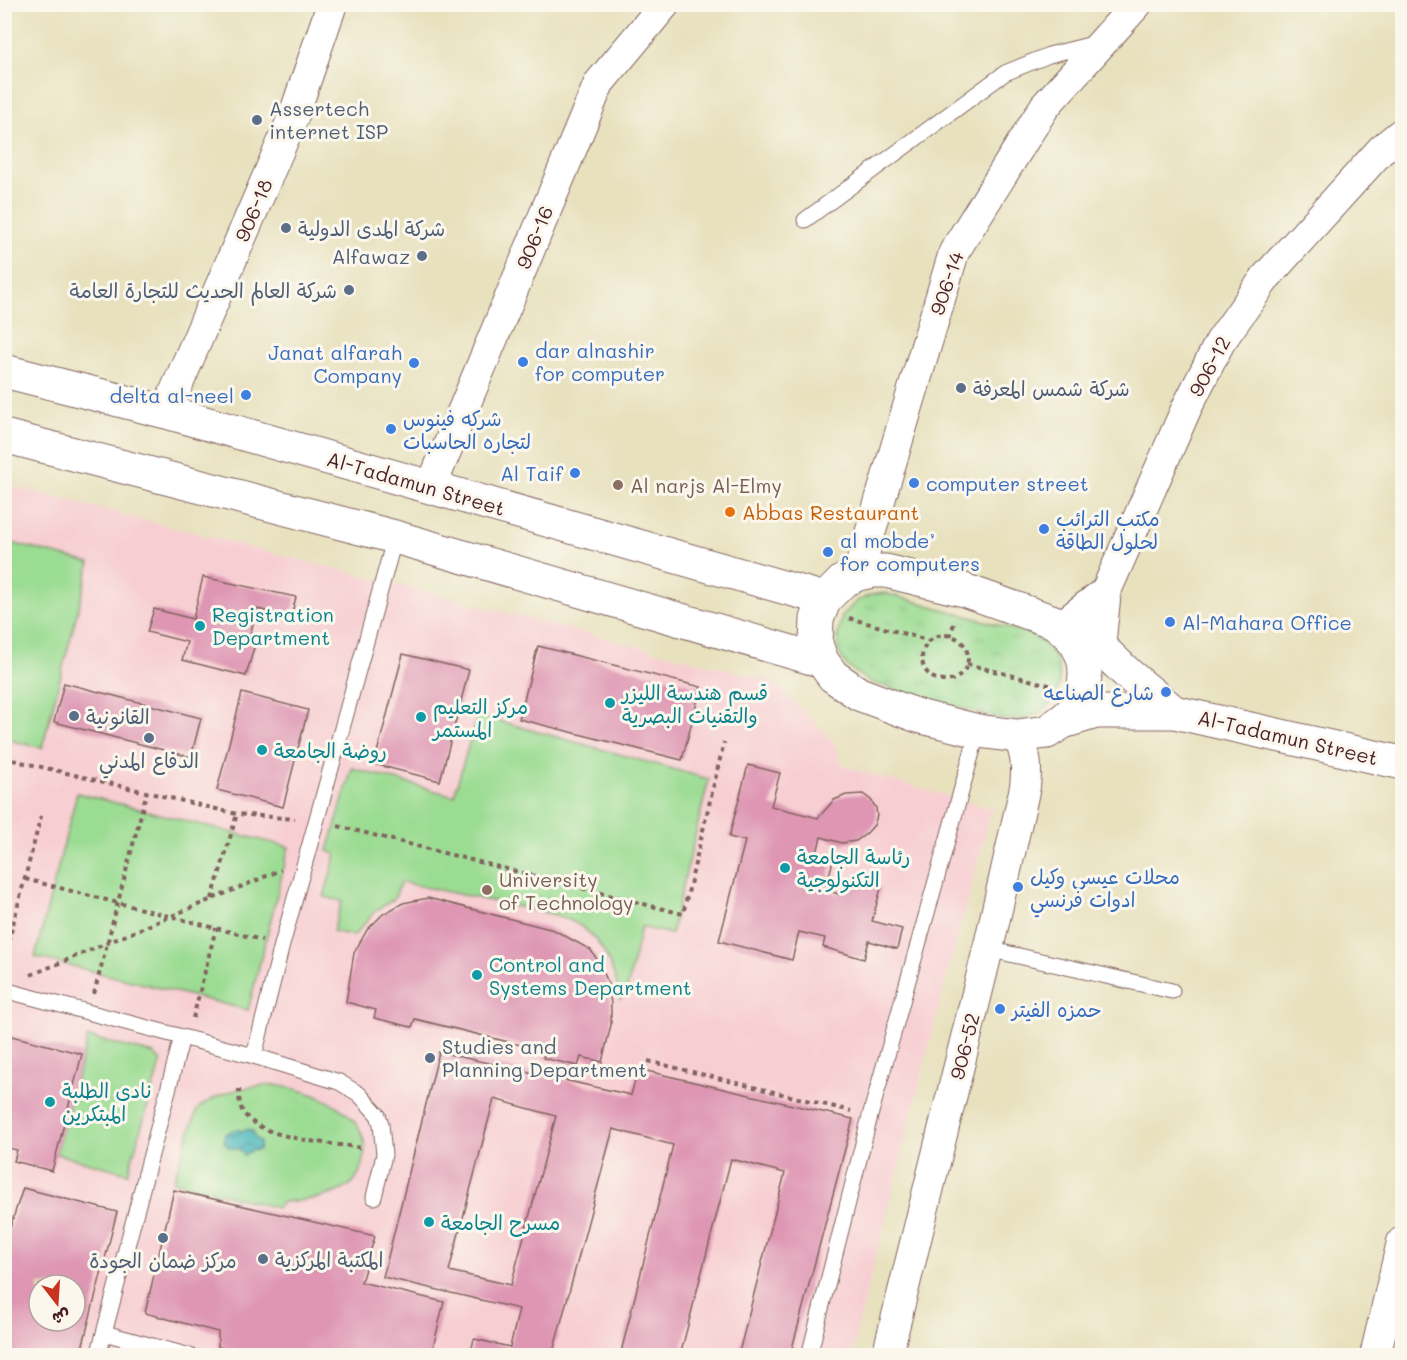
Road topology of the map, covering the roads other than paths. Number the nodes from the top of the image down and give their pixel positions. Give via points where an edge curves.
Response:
1 (332, 4) edge
2 (665, 4) edge
3 (1137, 4) edge
4 (1103, 42) junction
5 (1402, 133) edge
6 (805, 220) dead end
7 (4, 371) edge
8 (166, 412) junction
9 (4, 436) edge
10 (431, 487) junction
11 (395, 537) junction
12 (858, 574) junction
13 (1106, 591) junction
14 (823, 604) junction
15 (1060, 627) junction
16 (1100, 647) junction
17 (822, 661) junction
18 (1174, 712) junction
19 (978, 731) junction
20 (1032, 734) junction
21 (1402, 763) edge
22 (988, 949) junction
23 (4, 990) edge
24 (1172, 991) dead end
25 (185, 1038) junction
26 (254, 1056) junction
27 (374, 1197) dead end
28 (1402, 1242) edge
29 (104, 1333) junction
30 (98, 1356) edge
31 (190, 1356) edge
32 (809, 1356) edge
33 (887, 1356) edge
34 (1375, 1356) edge

1 - 8 street, 906-18 via 294,115
2 - 10 street, 906-16 via 599,83
3 - 4 street, 906-14
4 - 6 lane via 1049,55 1005,74
4 - 12 street, 906-14 via 1045,106 954,252
5 - 13 street, 906-12 via 1382,149 1266,277 1220,342
7 - 8 street, Al-Tadamun Street
8 - 10 street, Al-Tadamun Street
9 - 11 street
10 - 14 street, Al-Tadamun Street
11 - 17 street
11 - 26 lane
12 - 14 street via 843,581
12 - 15 street, Al-Tadamun Street via 886,572 964,590 1046,618
13 - 15 street
13 - 16 street, 906-12
14 - 17 street via 817,619 816,644
15 - 16 street, Al-Tadamun Street
15 - 20 street, Al-Tadamun Street via 1082,658 1082,694 1071,714
16 - 18 street, Al-Tadamun Street
17 - 19 street via 833,676 859,694 918,716
18 - 20 street, Al-Tadamun Street via 1096,712
18 - 21 street, Al-Tadamun Street
19 - 20 street
19 - 32 lane via 870,1116
20 - 22 street, 906-52 via 1025,754 1025,788
22 - 24 lane
22 - 33 street, 906-52
23 - 25 lane
25 - 26 lane
25 - 29 lane
26 - 27 lane via 339,1082 359,1094 378,1115 384,1152
28 - 34 street
29 - 30 lane
29 - 31 lane

